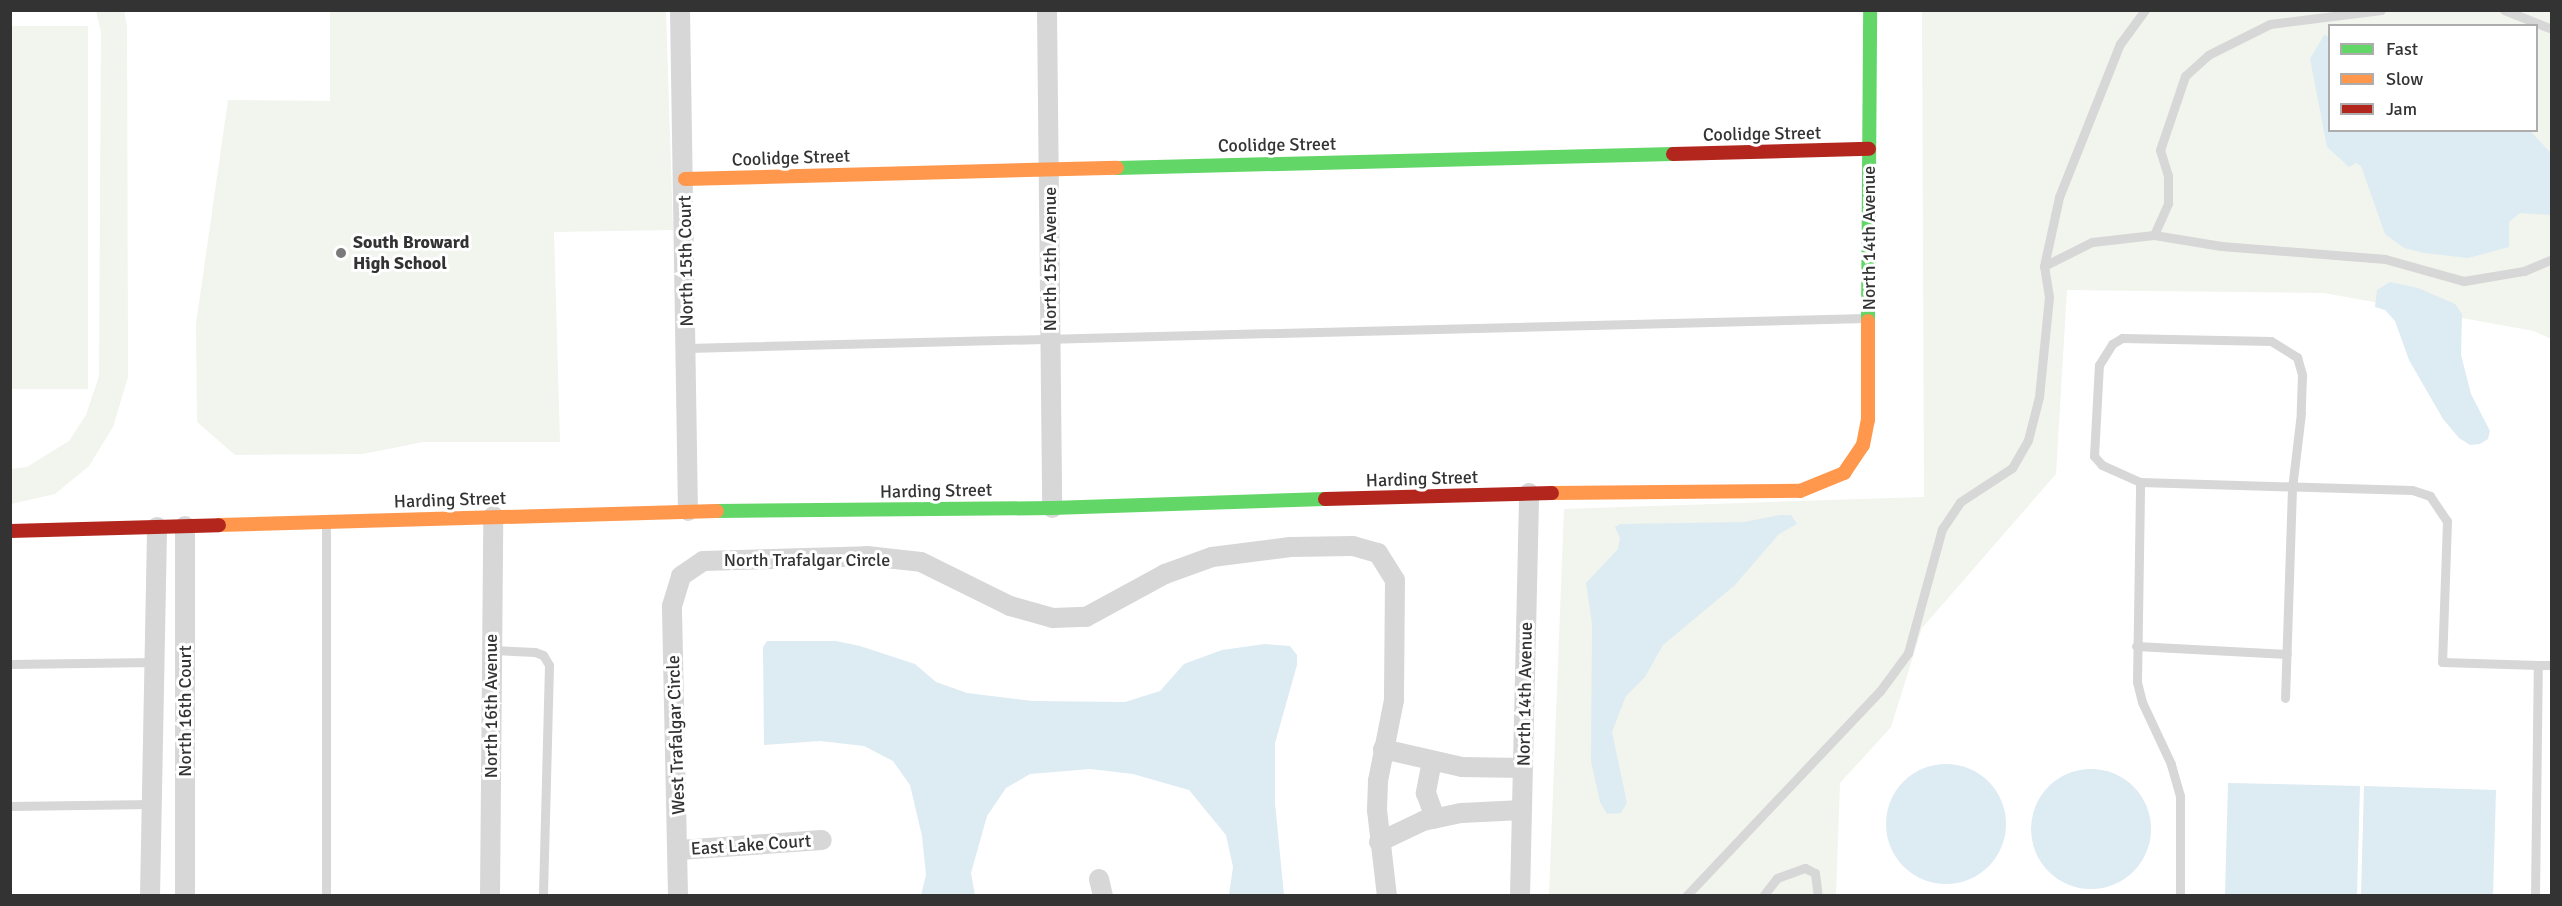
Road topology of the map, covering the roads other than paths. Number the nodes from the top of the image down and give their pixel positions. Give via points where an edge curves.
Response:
1 (685, 10) edge
2 (1047, 10) edge
3 (1870, 10) edge
4 (2145, 10) edge
5 (2381, 10) edge
6 (2504, 10) edge
7 (681, 11) edge
8 (2552, 29) edge
9 (1869, 149) junction
10 (1050, 168) junction
11 (685, 179) junction
12 (2154, 235) junction
13 (2552, 259) edge
14 (2044, 266) junction
15 (1869, 318) junction
16 (1051, 338) junction
17 (687, 348) junction
18 (1852, 461) joint
19 (2140, 482) junction
20 (2292, 488) junction
21 (1529, 493) junction
22 (1052, 508) junction
23 (688, 511) junction
24 (493, 516) junction
25 (326, 523) junction
26 (185, 526) junction
27 (157, 527) junction
28 (10, 531) edge
29 (681, 576) joint
30 (2136, 646) junction
31 (492, 650) junction
32 (2287, 654) junction
33 (155, 662) junction
34 (10, 664) edge
35 (2538, 665) junction
36 (2552, 665) edge
37 (2285, 698) dead end
38 (1383, 749) junction
39 (1432, 761) junction
40 (1523, 768) junction
41 (152, 804) junction
42 (10, 806) edge
43 (1522, 810) junction
44 (1435, 818) junction
45 (822, 840) dead end
46 (1379, 842) junction
47 (680, 850) junction
48 (150, 896) edge
49 (185, 896) edge
50 (326, 896) edge
51 (490, 896) edge
52 (543, 896) edge
53 (678, 896) edge
54 (1387, 896) edge
55 (1520, 896) edge
56 (1686, 896) edge
57 (1763, 896) edge
58 (1818, 896) edge
59 (2180, 896) edge
60 (2535, 896) edge

1 - 7 lane
2 - 10 street, North 15th Avenue
3 - 9 street, North 14th Avenue
4 - 14 lane via 2121,44 2059,197
5 - 12 lane via 2270,24 2208,55 2185,76 2160,150 2168,176 2168,203
6 - 8 lane
7 - 11 street, North 15th Court
9 - 10 street, Coolidge Street
9 - 15 street, North 14th Avenue
10 - 11 street, Coolidge Street
10 - 16 street, North 15th Avenue
11 - 17 street, North 15th Court
12 - 13 lane via 2221,246 2385,259 2464,281 2524,271
12 - 14 lane via 2092,242
14 - 56 lane via 2049,297 2039,397 2028,440 2012,468 1960,502 1942,529 1908,653 1880,692
15 - 16 lane
15 - 18 street, North 14th Avenue via 1868,420 1863,445
16 - 17 lane
16 - 22 street, North 15th Avenue
17 - 23 street, North 15th Court
18 - 21 street, Harding Street via 1844,473 1827,483 1800,491
19 - 20 lane
19 - 20 lane via 2102,465 2094,456 2099,365 2112,344 2122,338 2271,341 2297,357 2302,375
19 - 30 lane
20 - 32 lane
20 - 35 lane via 2412,490 2430,496 2447,521 2442,662
21 - 22 street, Harding Street
21 - 40 street, North 14th Avenue
22 - 23 street, Harding Street
23 - 24 street, Harding Street
24 - 25 street, Harding Street
24 - 31 street, North 16th Avenue
25 - 26 street, Harding Street
25 - 50 lane
26 - 27 street, Harding Street
26 - 49 street, North 16th Court
27 - 28 street, Harding Street
27 - 33 street, North 16th Court
29 - 38 street, North Trafalgar Circle via 703,561 867,556 921,562 1010,606 1064,618 1086,617 1165,574 1212,557 1353,546 1378,553 1395,580 1394,700
29 - 47 street, West Trafalgar Circle via 672,606
30 - 32 lane
30 - 59 lane via 2142,702 2171,764 2180,796
31 - 51 street, North 16th Avenue
31 - 52 lane via 535,652 543,655 549,665
32 - 37 lane
33 - 34 lane
33 - 41 street, North 16th Court
35 - 36 lane
35 - 60 lane
38 - 39 street
38 - 46 street via 1378,781
39 - 40 street via 1462,767
39 - 44 street via 1426,793
40 - 43 street, North 14th Avenue
41 - 42 lane
41 - 48 street, North 16th Court
43 - 44 street
43 - 55 street, North 14th Avenue
44 - 46 street
45 - 47 street, East Lake Court
46 - 54 street
47 - 53 street, West Trafalgar Circle
57 - 58 lane via 1777,878 1805,868 1815,873

